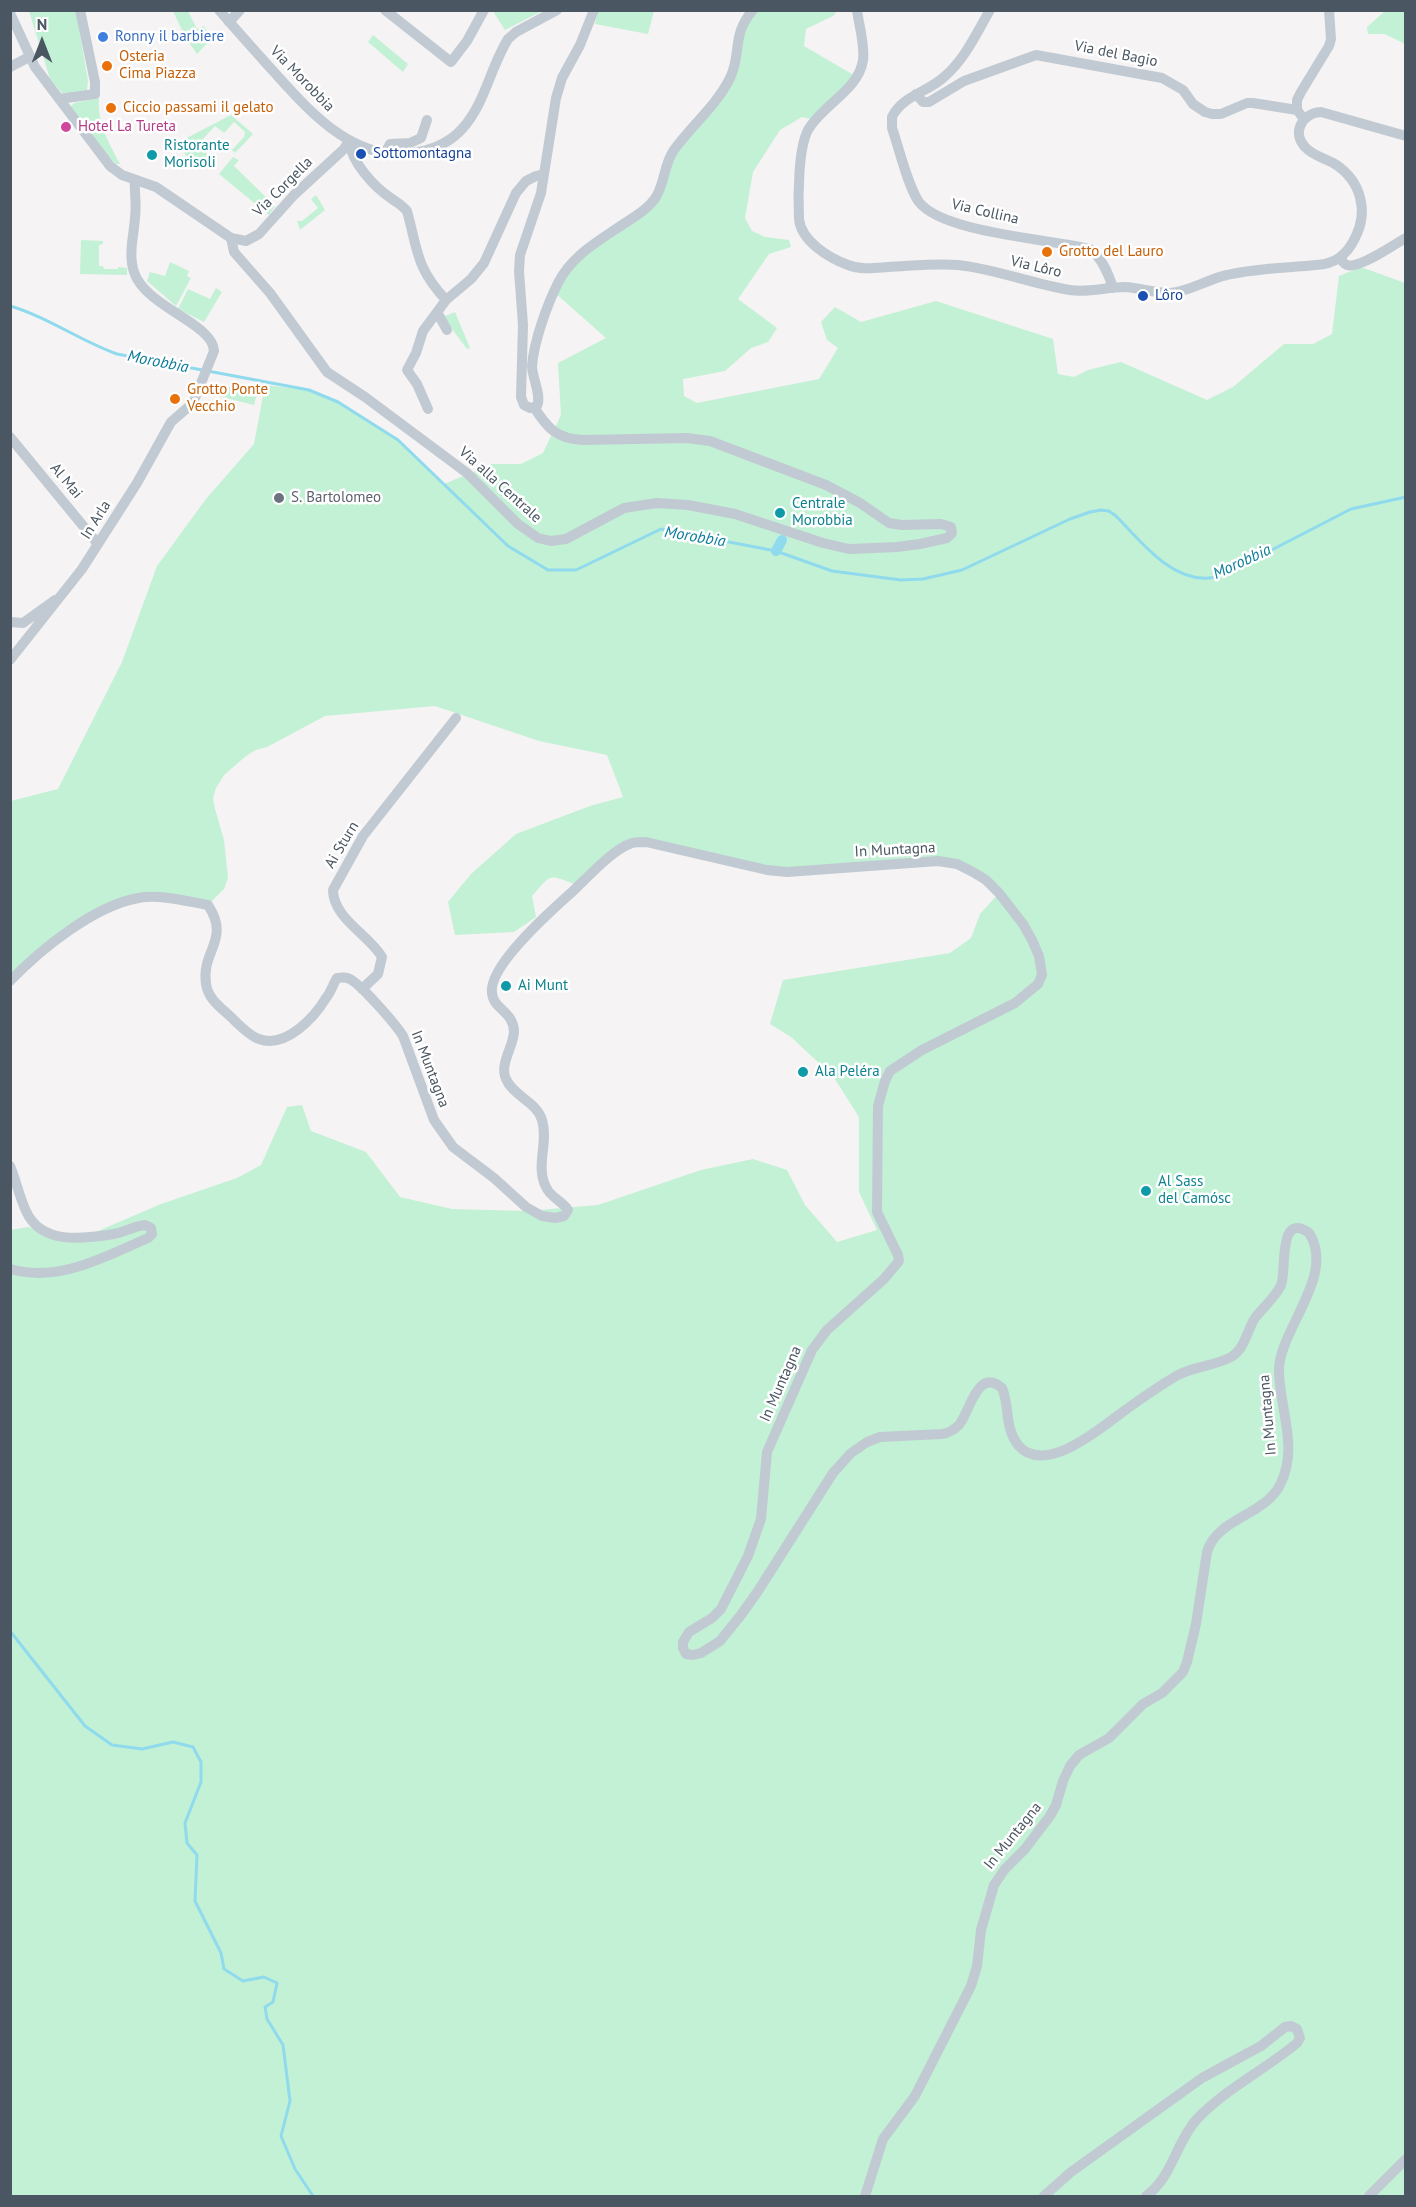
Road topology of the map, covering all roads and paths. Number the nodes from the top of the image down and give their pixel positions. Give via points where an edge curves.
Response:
1 (80, 10) edge
2 (219, 10) edge
3 (240, 10) edge
4 (385, 10) edge
5 (484, 10) edge
6 (557, 10) edge
7 (594, 10) edge
8 (753, 10) edge
9 (856, 10) edge
10 (990, 10) edge
11 (1329, 10) edge
12 (10, 13) edge
13 (229, 22) junction
14 (29, 57) junction
15 (10, 67) edge
16 (916, 94) junction
17 (59, 99) junction
18 (1301, 114) junction
19 (427, 120) dead end
20 (1406, 136) edge
21 (350, 141) junction
22 (385, 153) junction
23 (544, 174) junction
24 (135, 180) junction
25 (231, 238) junction
26 (1406, 238) edge
27 (1340, 258) junction
28 (1113, 288) junction
29 (446, 300) junction
30 (437, 312) junction
31 (447, 330) dead end
32 (532, 407) junction
33 (428, 409) dead end
34 (10, 436) edge
35 (99, 544) junction
36 (60, 598) junction
37 (10, 622) edge
38 (10, 660) edge
39 (456, 718) dead end
40 (10, 981) edge
41 (362, 989) junction
42 (10, 1166) edge
43 (10, 1269) edge
44 (1406, 2158) edge
45 (865, 2196) edge
46 (1044, 2196) edge
47 (1146, 2196) edge
48 (1369, 2196) edge

1 - 17 street via 95,94
2 - 13 street, Via Morobbia
3 - 13 street
4 - 5 street via 451,62
6 - 22 street, Via Morobbia via 508,39 476,109 459,132 425,151
7 - 23 street via 562,78
8 - 32 street via 738,36 731,76 673,152 656,197 637,215 581,253 558,282 535,350 532,371 539,401
9 - 28 street, Via Lôro via 864,55 862,65 857,77 815,120 803,143 799,221 810,242 840,261 860,268 953,265 1073,290
10 - 16 street via 953,68
11 - 18 street via 1331,39 1300,92 1297,100
12 - 14 street, Via alla Centrale
13 - 21 street, Via Morobbia via 306,108
14 - 15 street
14 - 17 street, Via alla Centrale
16 - 18 street, Via del Bagio via 923,102 929,102 964,81 1036,55 1162,78 1212,114 1247,103
16 - 28 street, Via Collina via 897,109 891,120 914,192 922,205 947,220 970,227 1090,249
17 - 24 street, Via alla Centrale via 110,166
18 - 20 street via 1321,112
18 - 27 street via 1298,133 1303,146 1344,171 1358,188 1362,201 1358,231
19 - 22 street via 421,138 390,144
21 - 22 street, Via Morobbia
21 - 25 street, Via Corgella via 259,234 246,241
21 - 29 street via 351,152 371,180 407,211 418,260
23 - 29 street via 526,181 516,193 484,263
23 - 32 street via 519,262 523,314 521,397 524,405
24 - 25 street, Via alla Centrale via 156,187
24 - 35 street, In Arla via 134,273 163,305 207,334 213,343 213,354 193,403 171,422
25 - 32 street, Via alla Centrale via 234,252 270,293 327,372 466,473 518,524 538,538 566,539 624,508 657,503 735,514 849,549 897,547 943,539 952,533 951,527 944,524 889,522 826,485 710,441 567,438 552,432
26 - 27 street, Via Lôro via 1355,264 1346,264
27 - 28 street, Via Lôro via 1326,265 1236,273 1177,292
29 - 30 street
30 - 31 street
30 - 33 street via 421,333 407,368
34 - 35 street, Al Mai
35 - 36 street, In Arla
36 - 37 street via 23,623
36 - 38 street, In Arla
39 - 41 street, Ai Sturn via 363,836 333,890 339,910 382,957 378,974
40 - 41 street, In Muntagna via 68,931 140,897 208,905 215,915 218,933 206,966 207,991 240,1026 260,1040 273,1041 294,1032 316,1012 337,978 346,977
41 - 45 street, In Muntagna via 403,1036 434,1120 453,1147 526,1207 555,1218 564,1216 568,1210 547,1190 541,1176 542,1119 506,1079 504,1068 513,1024 509,1014 497,1005 491,986 537,923 632,843 646,842 787,872 938,861 957,864 986,880 1023,924 1039,956 1042,975 1038,984 1015,1003 922,1050 890,1071 885,1081 878,1106 877,1212 899,1262 827,1330 812,1350 767,1452 761,1519 751,1549 721,1609 689,1632 683,1642 686,1653 693,1655 720,1641 741,1615 833,1473 858,1448 880,1437 950,1432 963,1419 979,1388 990,1382 1004,1391 1009,1425 1024,1450 1042,1454 1075,1446 1178,1375 1234,1355 1282,1283 1286,1238 1293,1230 1302,1229 1313,1241 1314,1272 1279,1362 1289,1441 1284,1476 1258,1509 1210,1543 1192,1642 1179,1677 1143,1704 1109,1738 1075,1759 1050,1816 996,1880 981,1930 971,1986 910,2105 885,2136
42 - 43 street via 26,1212 47,1233 67,1238 98,1236 146,1225 153,1234 56,1273
44 - 48 street
46 - 47 street via 1071,2172 1202,2078 1285,2028 1299,2030 1297,2043 1195,2121 1161,2181

